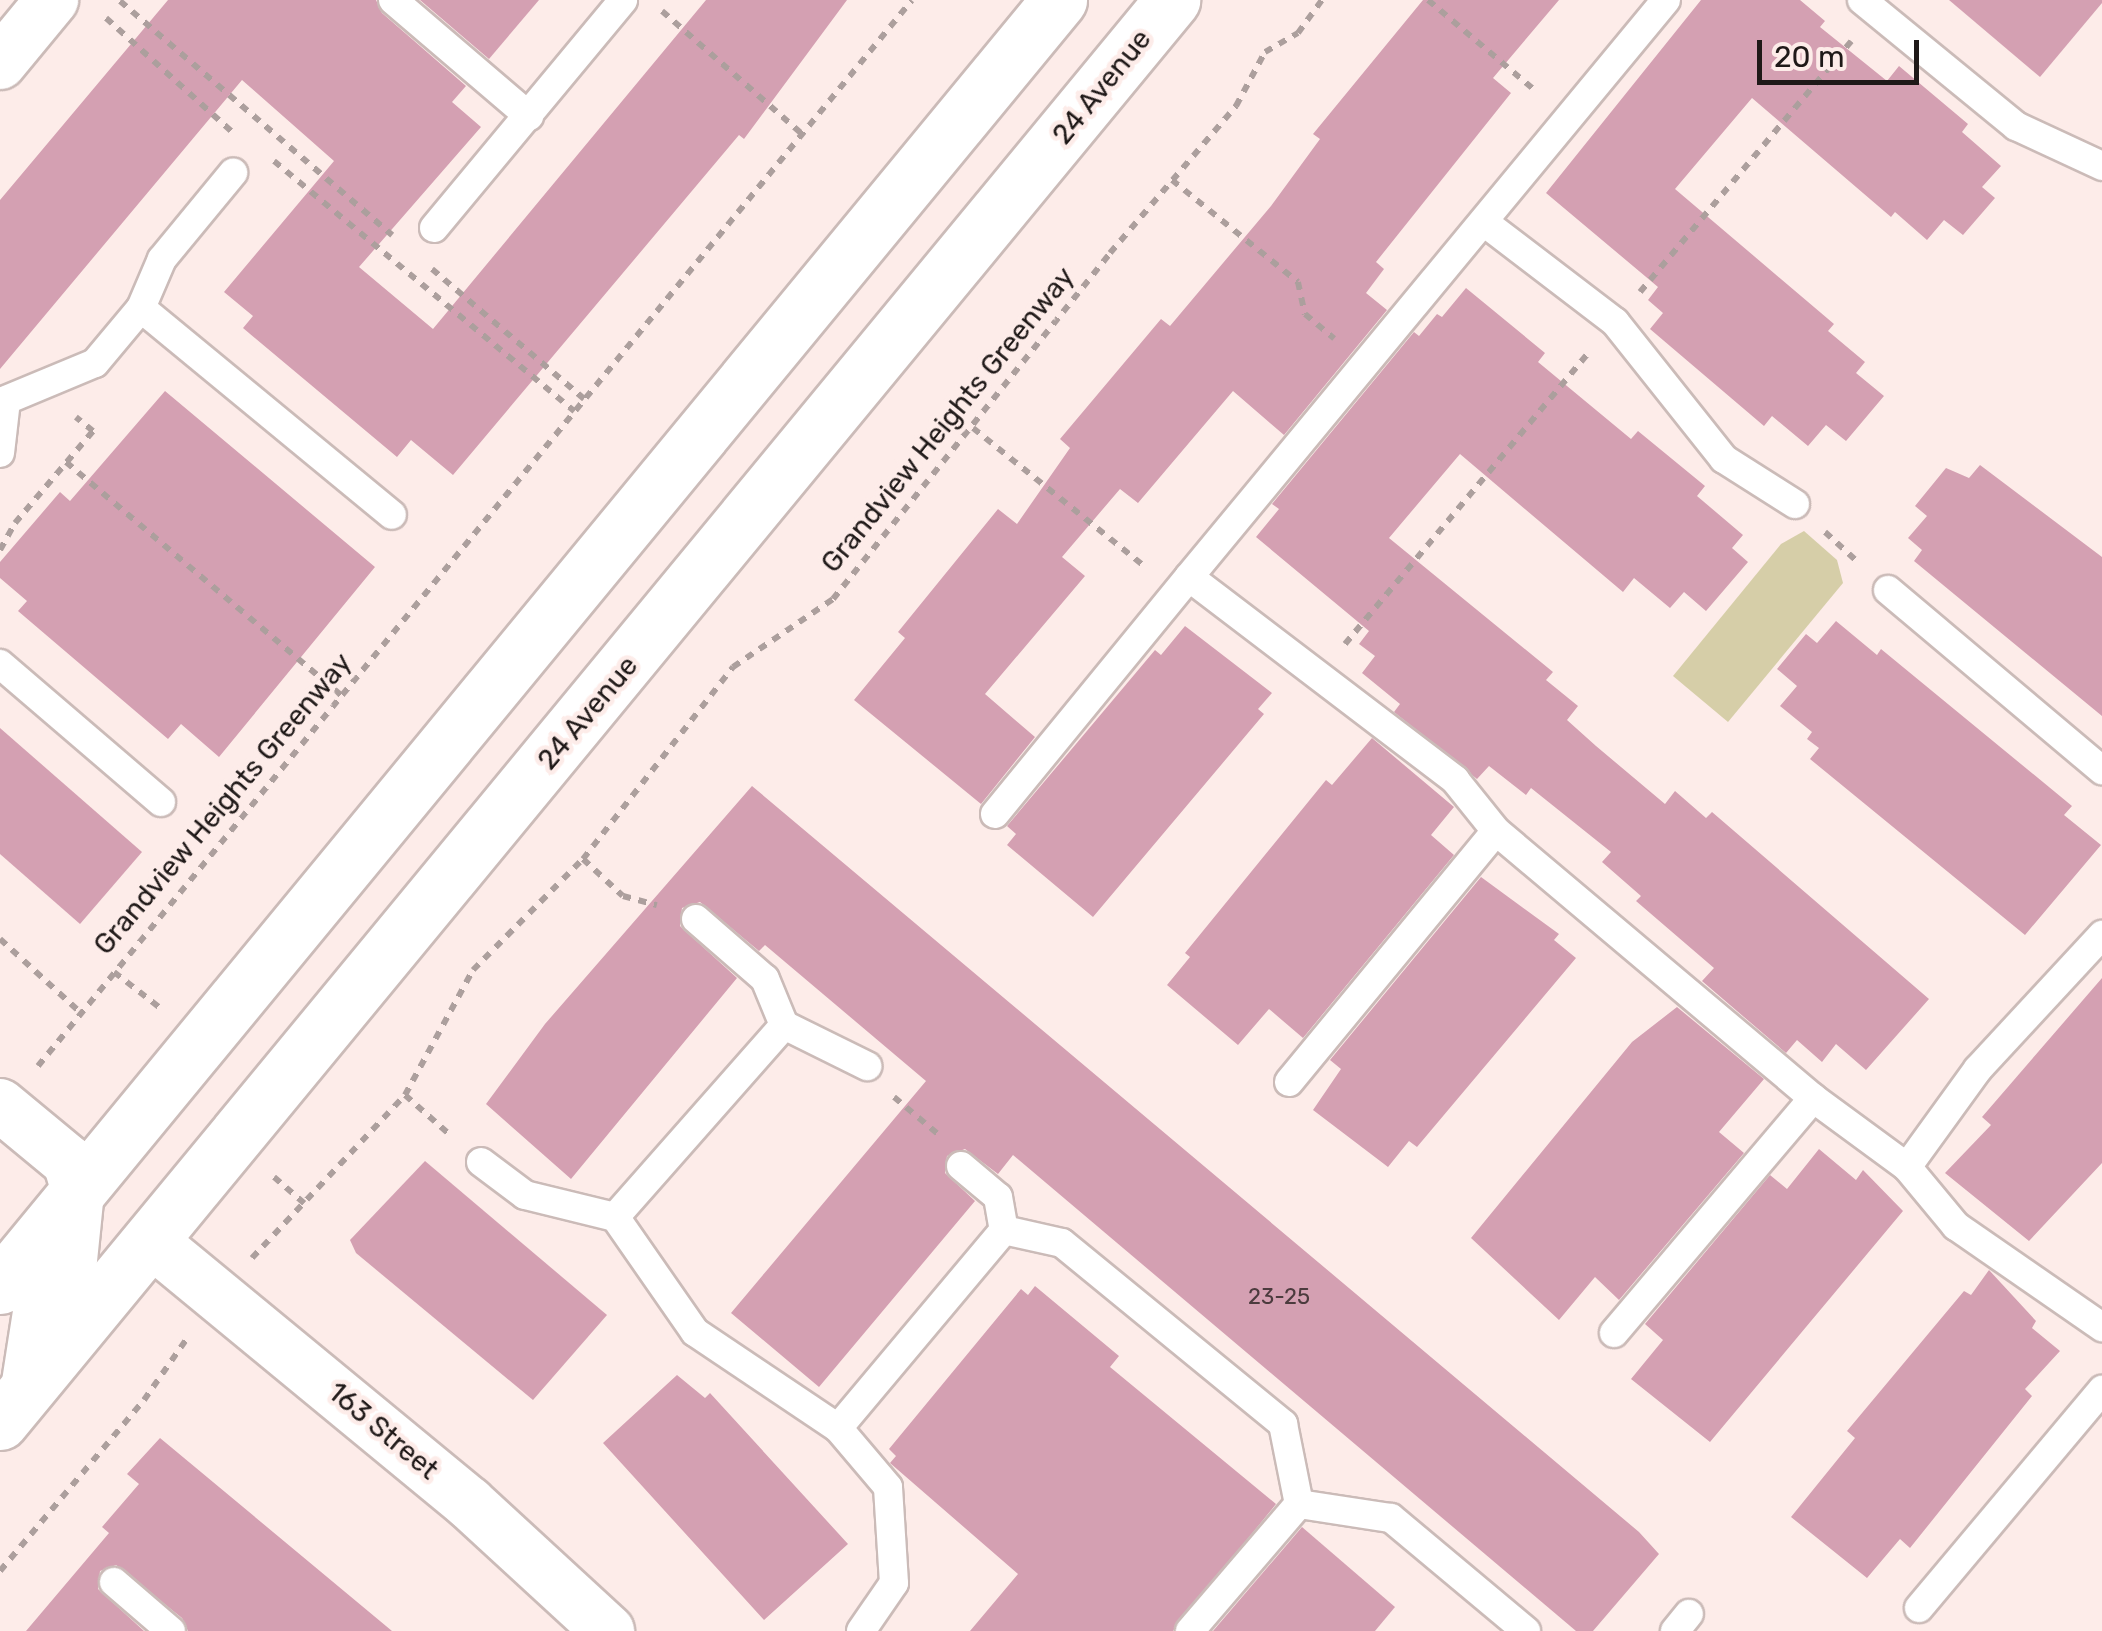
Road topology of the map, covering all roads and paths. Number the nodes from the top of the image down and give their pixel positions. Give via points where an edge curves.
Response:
1 (52, 0) edge
2 (393, 0) edge
3 (623, 0) edge
4 (650, 0) edge
5 (912, 0) edge
6 (1059, 0) edge
7 (1172, 0) edge
8 (1322, 0) edge
9 (1428, 0) edge
10 (1666, 0) edge
11 (1862, 0) edge
12 (120, 1) edge
13 (106, 18) dead end
14 (0, 63) edge
15 (529, 116) junction
16 (1568, 118) junction
17 (802, 134) junction
18 (244, 142) dead end
19 (268, 158) dead end
20 (2102, 166) edge
21 (233, 173) dead end
22 (1172, 180) junction
23 (1484, 222) junction
24 (434, 228) dead end
25 (408, 248) dead end
26 (423, 262) dead end
27 (142, 308) junction
28 (1366, 364) junction
29 (3, 398) edge
30 (584, 399) junction
31 (574, 411) junction
32 (70, 413) dead end
33 (973, 428) junction
34 (0, 453) edge
35 (66, 462) junction
36 (1795, 504) joint
37 (392, 516) dead end
38 (0, 550) edge
39 (1183, 585) junction
40 (1888, 590) joint
41 (0, 664) edge
42 (342, 696) junction
43 (2102, 770) edge
44 (161, 802) dead end
45 (995, 814) dead end
46 (1496, 831) junction
47 (583, 860) junction
48 (696, 919) joint
49 (2102, 935) edge
50 (0, 939) edge
51 (114, 972) junction
52 (80, 1013) junction
53 (167, 1013) dead end
54 (784, 1025) junction
55 (867, 1066) joint
56 (1289, 1082) dead end
57 (13, 1093) edge
58 (405, 1095) junction
59 (1813, 1098) junction
60 (482, 1162) joint
61 (961, 1166) joint
62 (1907, 1167) junction
63 (272, 1175) dead end
64 (78, 1190) junction
65 (304, 1202) junction
66 (615, 1218) junction
67 (1004, 1230) junction
68 (150, 1240) junction
69 (247, 1264) dead end
70 (0, 1286) edge
71 (2102, 1326) edge
72 (1614, 1334) dead end
73 (187, 1338) dead end
74 (2102, 1390) edge
75 (14, 1406) edge
76 (838, 1428) junction
77 (1299, 1504) junction
78 (0, 1571) edge
79 (114, 1582) dead end
80 (1918, 1608) dead end
81 (171, 1631) edge
82 (608, 1631) edge
83 (861, 1631) edge
84 (1190, 1631) edge
85 (1526, 1631) edge

1 - 14 street
2 - 15 lane
3 - 15 lane
4 - 17 path
5 - 17 path, Grandview Heights Greenway
6 - 64 main road
7 - 68 main road, 24 Avenue
8 - 22 path, Grandview Heights Greenway via 1298,33 1265,52 1236,106
9 - 16 path
10 - 16 lane
11 - 20 lane via 2016,126
12 - 25 path
13 - 18 path
15 - 24 lane
16 - 23 lane
17 - 30 path, Grandview Heights Greenway
19 - 31 path
21 - 27 lane via 162,259
22 - 28 path via 1298,282 1305,314
22 - 33 path, Grandview Heights Greenway
23 - 28 lane
23 - 36 lane via 1615,322 1724,459
26 - 30 path
27 - 29 lane via 95,362
27 - 37 lane
28 - 39 lane
29 - 34 lane
30 - 31 path, Grandview Heights Greenway
31 - 42 path, Grandview Heights Greenway
32 - 35 path via 93,432
33 - 39 path
33 - 47 path, Grandview Heights Greenway via 833,599 732,667
35 - 38 path
35 - 42 path
36 - 40 path
39 - 45 lane
39 - 46 lane via 1455,780
40 - 43 lane
41 - 44 lane
42 - 51 path, Grandview Heights Greenway
46 - 56 lane
46 - 59 lane
47 - 48 path via 623,896
47 - 58 path, Grandview Heights Greenway via 472,970
48 - 54 lane via 765,979
49 - 62 lane via 1978,1069
50 - 52 path
51 - 52 path, Grandview Heights Greenway
51 - 53 path
52 - 57 path, Grandview Heights Greenway
54 - 55 lane
54 - 66 lane
55 - 61 path via 956,1149
57 - 64 street via 69,1162
58 - 60 path
58 - 65 path, Grandview Heights Greenway
59 - 62 lane
59 - 72 lane
60 - 66 lane via 524,1195
61 - 67 lane via 998,1197
62 - 71 lane via 1956,1226
63 - 65 path
64 - 70 main road
64 - 75 street via 70,1270 40,1306
65 - 69 path, Grandview Heights Greenway
66 - 76 lane via 695,1332
67 - 76 lane
67 - 77 lane via 1062,1243 1282,1424
68 - 75 main road, 24 Avenue
68 - 82 street, 163 Street via 469,1503
73 - 78 path via 144,1400
74 - 80 lane
76 - 83 lane via 888,1486 894,1583
77 - 84 lane
77 - 85 lane via 1390,1518
79 - 81 lane

